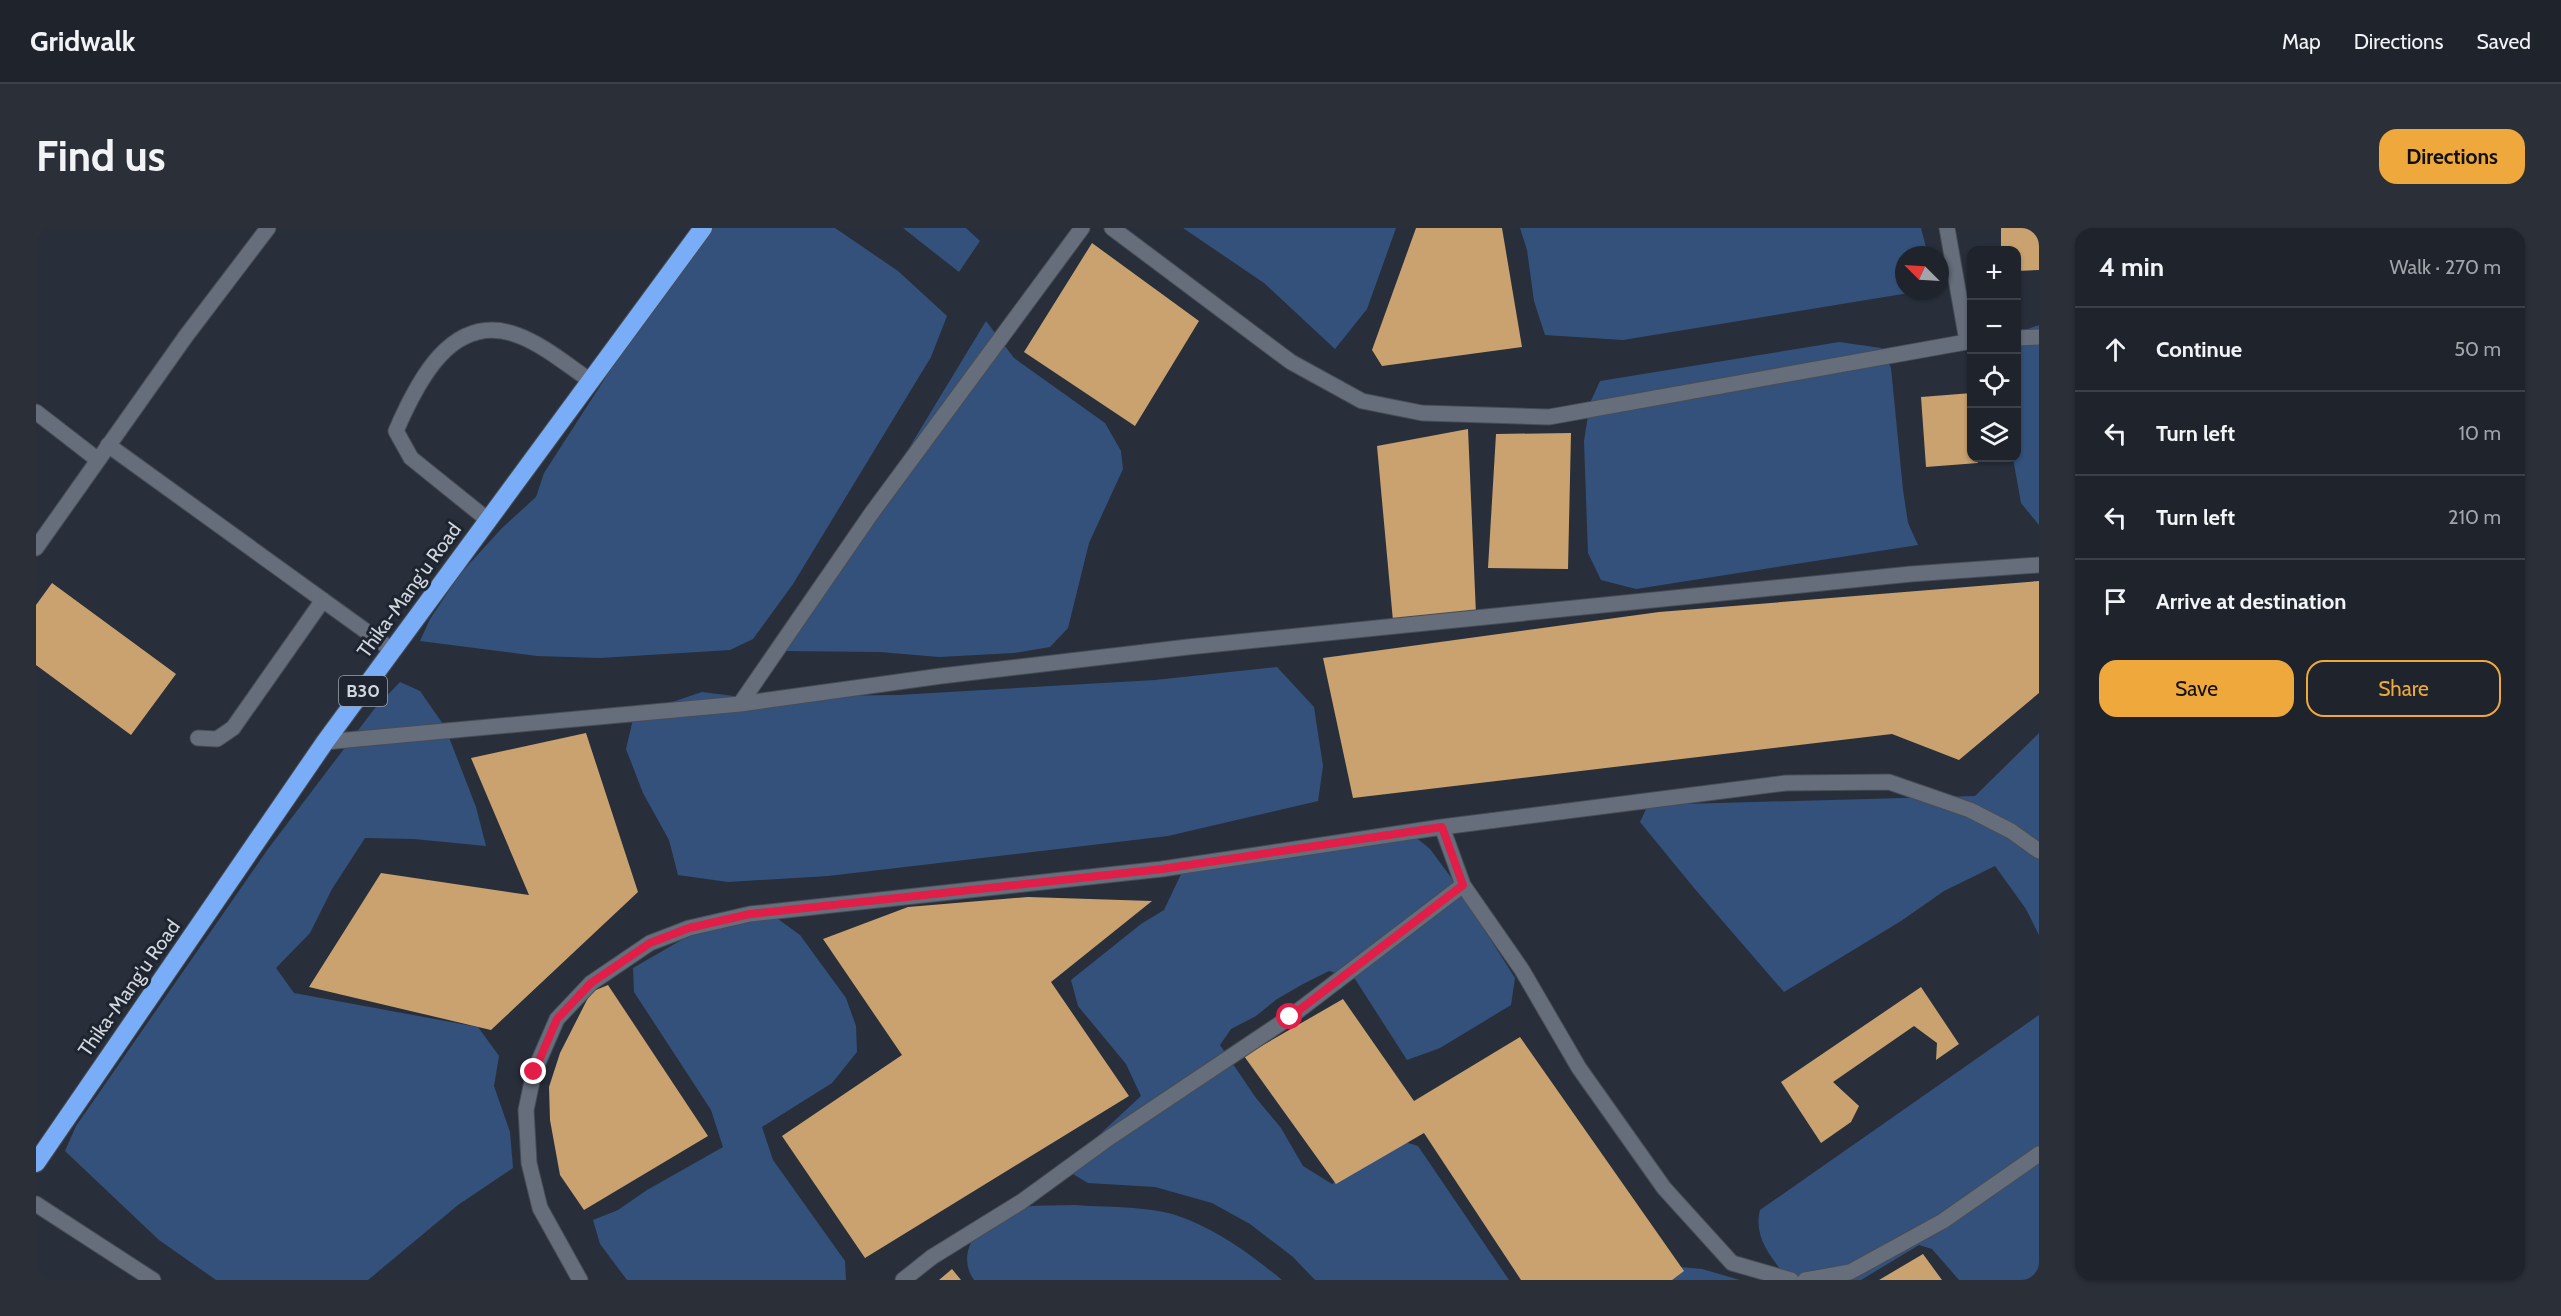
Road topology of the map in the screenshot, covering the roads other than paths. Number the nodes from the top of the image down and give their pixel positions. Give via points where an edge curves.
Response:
1 (268, 228) edge
2 (703, 228) edge
3 (1082, 228) edge
4 (1112, 228) edge
5 (1947, 228) edge
6 (1967, 331) edge
7 (2039, 337) edge
8 (2021, 338) edge
9 (1967, 341) edge
10 (591, 381) junction
11 (36, 412) edge
12 (108, 445) junction
13 (98, 460) junction
14 (488, 520) junction
15 (36, 548) edge
16 (2039, 565) edge
17 (323, 600) junction
18 (392, 650) junction
19 (740, 704) junction
20 (198, 738) dead end
21 (326, 742) junction
22 (1442, 827) junction
23 (2039, 851) edge
24 (1463, 885) junction
25 (2039, 1154) edge
26 (36, 1163) edge
27 (36, 1204) edge
28 (153, 1280) edge
29 (580, 1280) edge
30 (903, 1280) edge
31 (1791, 1280) edge
32 (1805, 1280) edge

1 - 12 street
2 - 10 highway, Thika-Mang'u Road / B30
3 - 19 street via 872,514
4 - 9 street via 1292,362 1362,401 1422,413 1549,417
5 - 6 street
7 - 8 street
10 - 14 highway, Thika-Mang'u Road / B30
10 - 14 street via 516,334 483,329 448,345 411,396 396,431 411,458
11 - 13 street
12 - 13 street
12 - 17 street
13 - 15 street
14 - 18 highway, Thika-Mang'u Road / B30
16 - 19 street via 1887,576 1188,647
17 - 18 street
17 - 20 street via 233,728 217,739
18 - 21 highway, Thika-Mang'u Road / B30
19 - 21 street
21 - 26 highway, Thika-Mang'u Road / B30
22 - 23 street via 1786,783 1889,782 1970,810
22 - 24 street
22 - 29 street via 1162,869 750,914 689,928 650,943 591,983 557,1019 534,1072 526,1110 529,1162 540,1208
24 - 30 street via 1290,1017
24 - 31 street via 1522,970 1579,1068 1664,1188 1732,1263
25 - 32 street via 1943,1221 1850,1272
27 - 28 street

